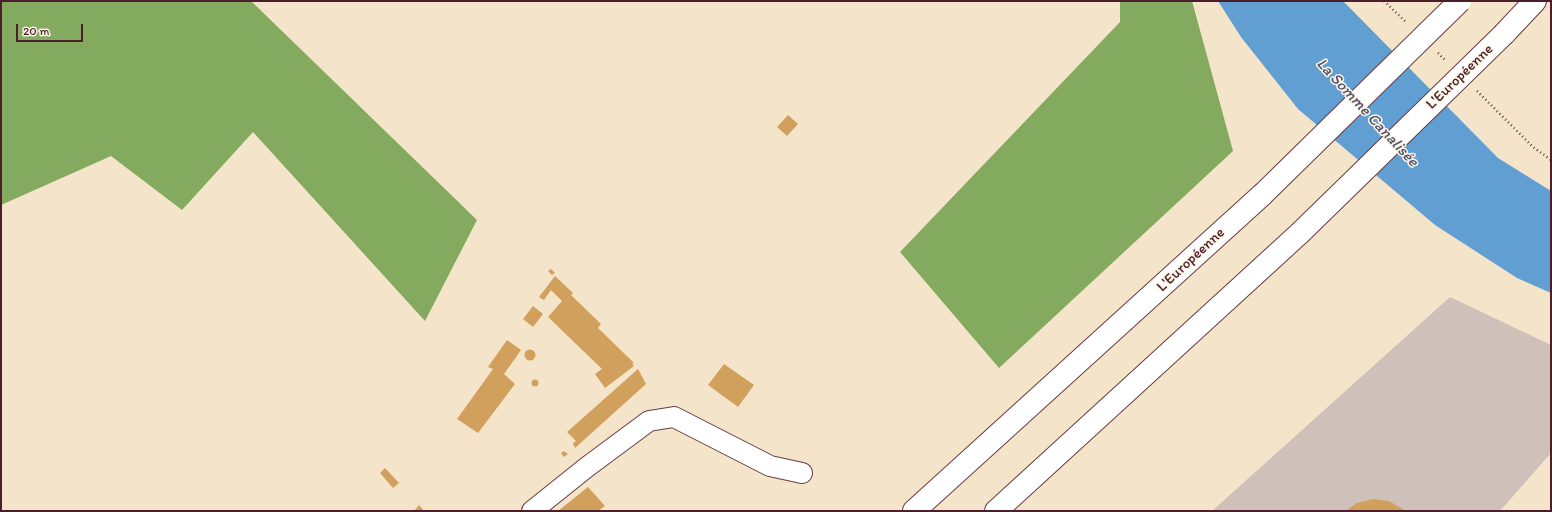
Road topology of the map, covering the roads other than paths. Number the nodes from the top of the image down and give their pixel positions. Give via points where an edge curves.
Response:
1 (1460, 1) edge
2 (1535, 1) edge
3 (802, 473) dead end
4 (532, 511) edge
5 (914, 511) edge
6 (996, 511) edge

1 - 5 highway, L'Européenne, bridge via 1263,194
2 - 6 highway, L'Européenne, bridge via 1300,233
3 - 4 street via 770,466 674,417 649,421

